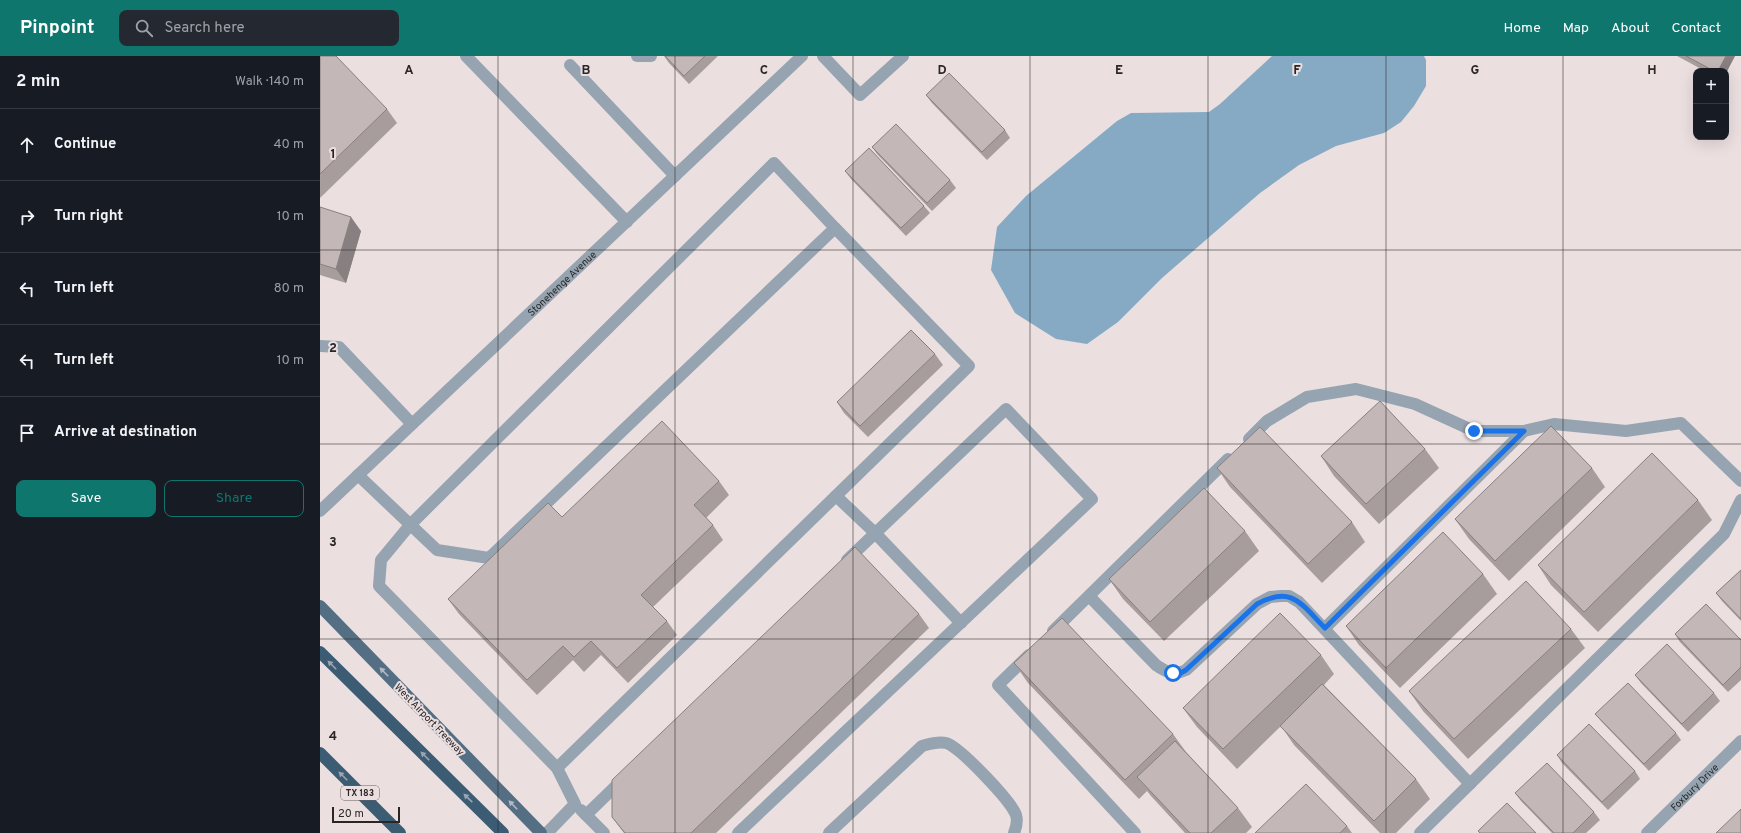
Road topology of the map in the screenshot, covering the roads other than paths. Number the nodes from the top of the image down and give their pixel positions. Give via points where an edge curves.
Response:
1 (466, 56) edge
2 (637, 56) edge
3 (651, 56) edge
4 (802, 56) edge
5 (823, 56) edge
6 (903, 56) edge
7 (570, 65) dead end
8 (675, 176) junction
9 (627, 222) junction
10 (835, 228) junction
11 (320, 346) edge
12 (412, 424) junction
13 (1524, 431) junction
14 (358, 475) junction
15 (1741, 481) edge
16 (836, 496) junction
17 (1741, 500) edge
18 (320, 511) edge
19 (410, 525) junction
20 (875, 533) junction
21 (841, 566) edge
22 (1089, 596) junction
23 (320, 606) edge
24 (961, 623) junction
25 (1325, 628) junction
26 (320, 652) edge
27 (1741, 741) edge
28 (320, 753) edge
29 (557, 768) junction
30 (631, 771) edge
31 (1470, 784) junction
32 (575, 804) junction
33 (586, 815) junction
34 (400, 833) edge
35 (503, 833) edge
36 (540, 833) edge
37 (547, 833) edge
38 (604, 833) edge
39 (738, 833) edge
40 (829, 833) edge
41 (1014, 833) edge
42 (1135, 833) edge
43 (1420, 833) edge
44 (1647, 833) edge

1 - 9 street
2 - 3 street
4 - 8 street, Stonehenge Avenue
5 - 6 street via 860,94
7 - 8 street
8 - 9 street, Stonehenge Avenue
9 - 12 street, Stonehenge Avenue
10 - 16 street via 969,366
10 - 19 street via 489,558 437,550
10 - 19 street via 774,163
11 - 12 street via 339,347
12 - 14 street, Stonehenge Avenue
13 - 15 street via 1554,424 1626,431 1681,423
13 - 22 street via 1474,431 1415,404 1356,389 1307,398 1267,421
13 - 25 street
14 - 18 street, Stonehenge Avenue
14 - 19 street
16 - 20 street
16 - 29 street
17 - 31 street via 1724,534
19 - 29 street via 381,560 379,586
20 - 21 street
20 - 24 street
20 - 24 street via 1006,409 1092,499
22 - 25 street via 1156,665 1165,671 1179,674 1257,604 1270,597 1289,596 1299,602
22 - 42 street via 998,686
36 -> 23 main road, West Airport Freeway
24 - 39 street
25 - 31 street
35 -> 26 highway
27 - 44 street, Foxbury Drive
34 -> 28 highway, TX 183
29 - 32 street
30 - 33 street
31 - 43 street
32 - 33 street
32 - 37 street
33 - 38 street
40 - 41 street via 922,746 946,743 959,751 1011,805 1016,816

